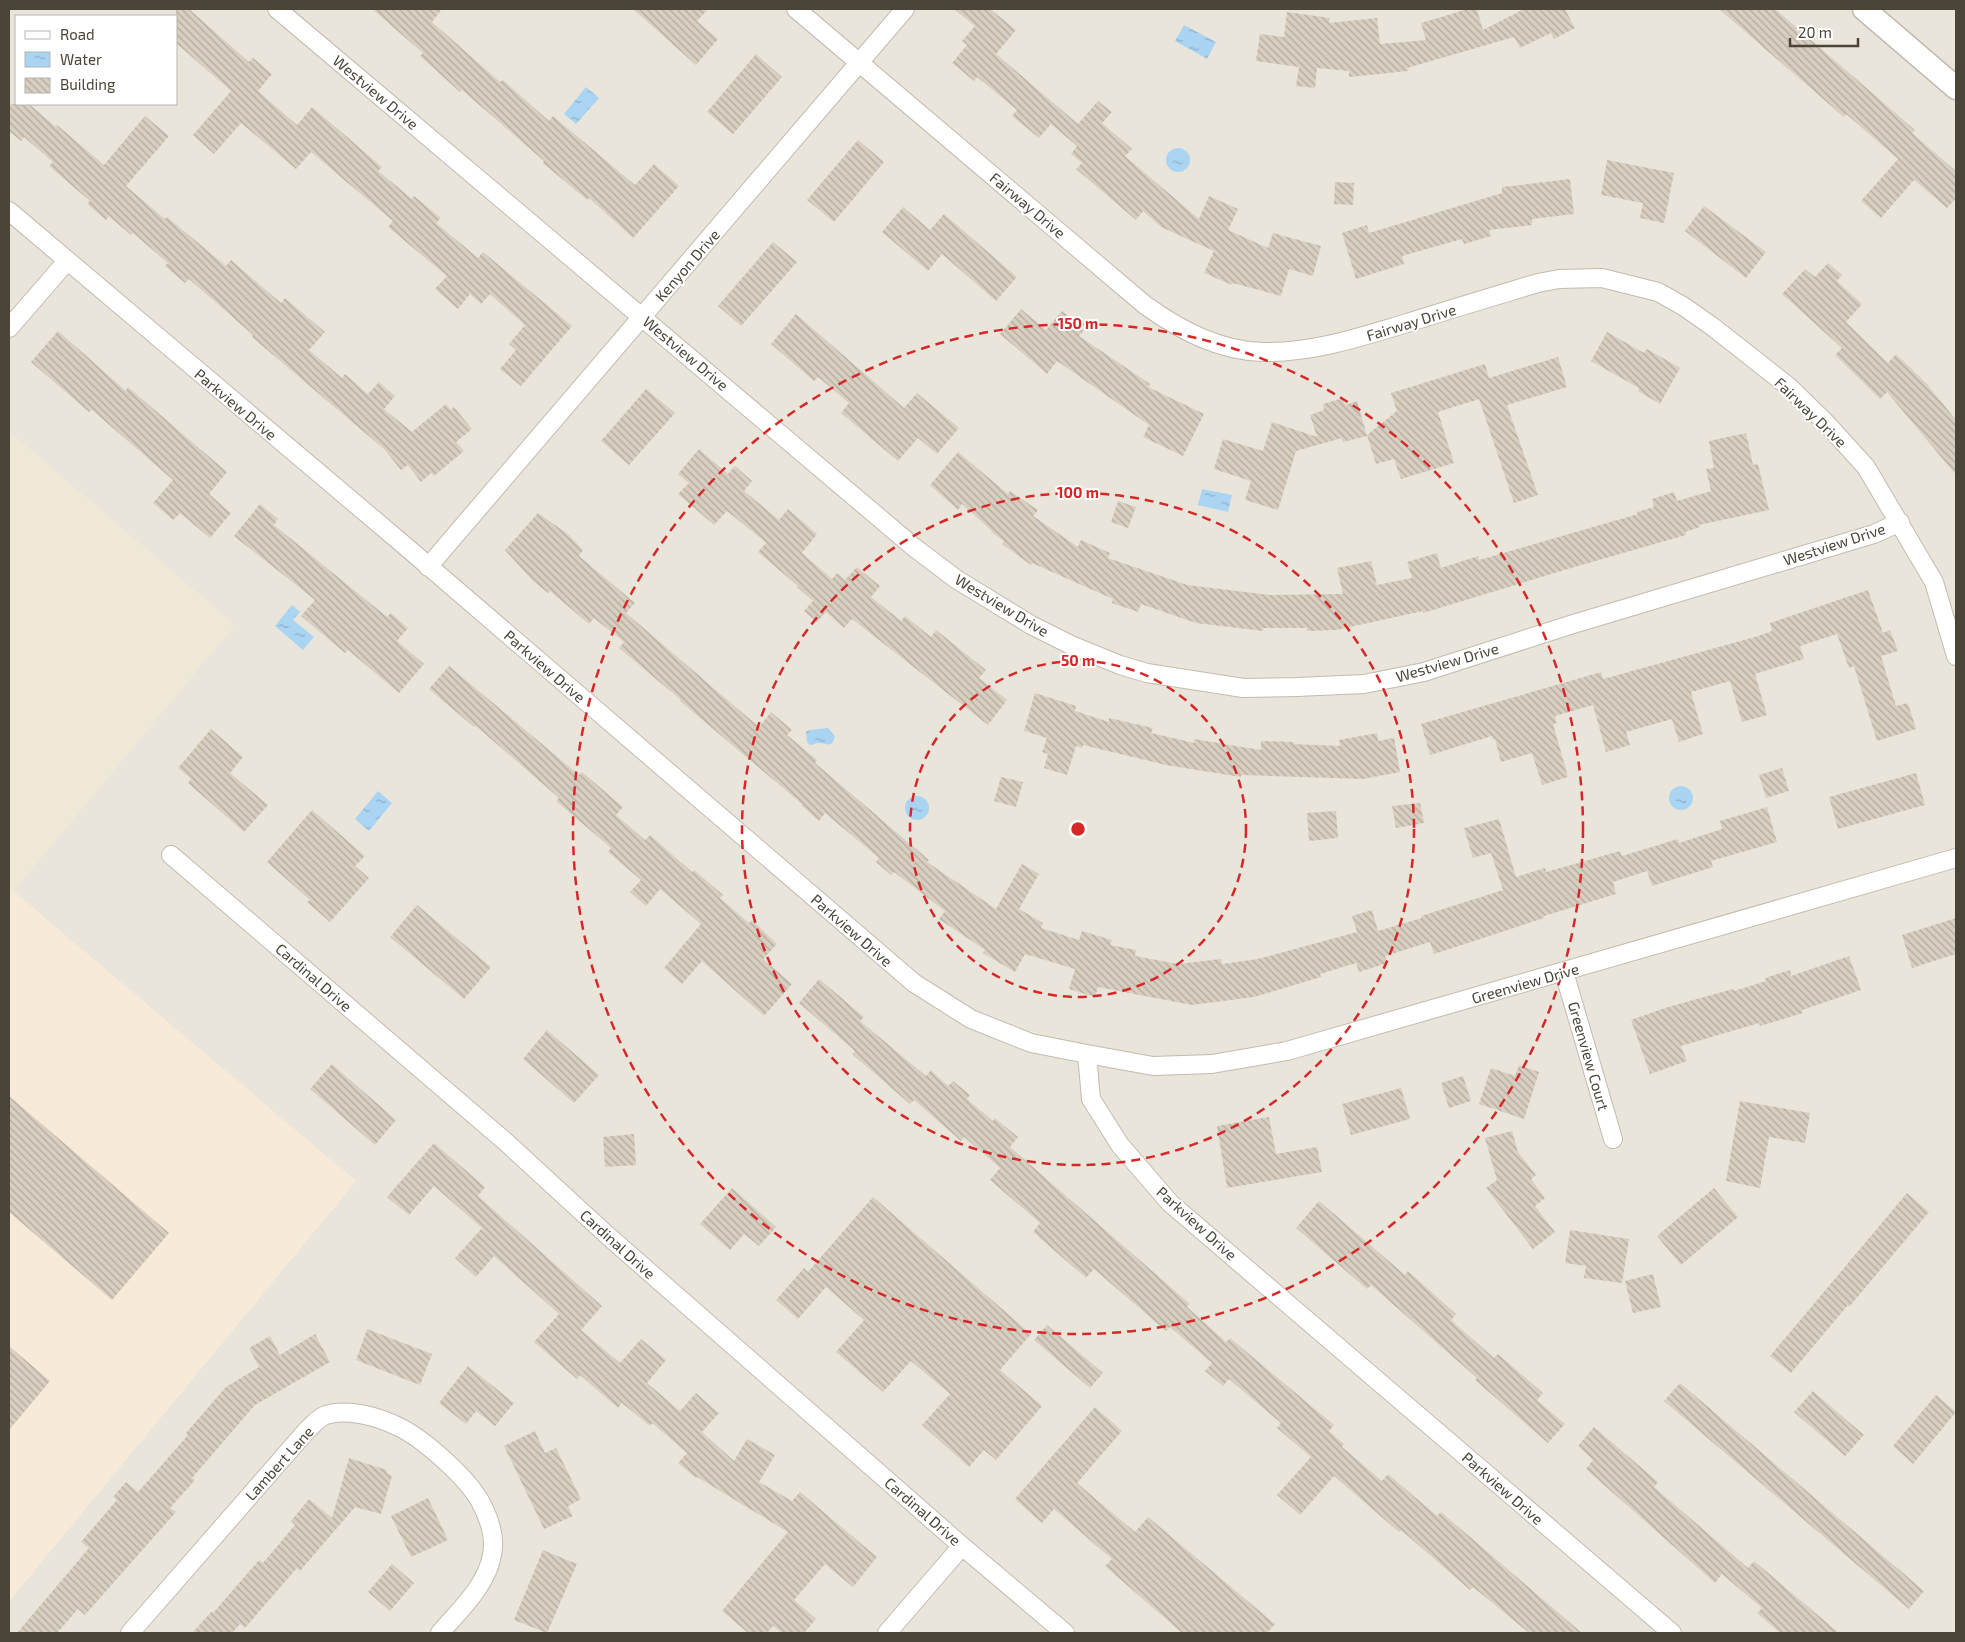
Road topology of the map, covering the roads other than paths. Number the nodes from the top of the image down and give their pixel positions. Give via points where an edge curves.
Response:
1 (277, 9) edge
2 (796, 9) edge
3 (905, 9) edge
4 (1864, 9) edge
5 (859, 63) junction
6 (1956, 88) edge
7 (9, 211) edge
8 (67, 261) junction
9 (643, 317) junction
10 (9, 328) edge
11 (1900, 522) junction
12 (428, 566) junction
13 (1956, 656) edge
14 (171, 854) dead end
15 (1956, 858) edge
16 (1564, 972) junction
17 (1087, 1054) junction
18 (1613, 1139) dead end
19 (962, 1546) junction
20 (130, 1633) edge
21 (440, 1633) edge
22 (887, 1633) edge
23 (1065, 1633) edge
24 (1672, 1633) edge

1 - 9 street, Westview Drive
2 - 5 street, Fairway Drive
3 - 5 street, Kenyon Drive
4 - 6 street
5 - 9 street, Kenyon Drive
5 - 11 street, Fairway Drive via 1145,305 1199,338 1262,352 1303,349 1342,343 1538,283 1578,278 1620,281 1658,292 1683,306 1788,386 1866,467
7 - 8 street, Parkview Drive
8 - 10 street
8 - 12 street, Parkview Drive
9 - 11 street, Westview Drive via 956,579 1071,646 1147,673 1185,680 1243,688 1297,688 1364,684 1424,672 1561,627 1874,534
9 - 12 street, Kenyon Drive
11 - 13 street, Fairway Drive via 1934,582
12 - 17 street, Parkview Drive via 914,983 971,1019 1031,1044
14 - 19 street, Cardinal Drive via 508,1143
15 - 16 street, Greenview Drive
16 - 17 street, Greenview Drive via 1287,1051 1212,1064 1153,1066
16 - 18 street, Greenview Court
17 - 24 street, Parkview Drive via 1090,1099 1120,1145 1170,1203
19 - 22 street
19 - 23 street, Cardinal Drive
20 - 21 street, Lambert Lane via 308,1429 325,1416 345,1413 365,1415 400,1427 429,1448 458,1473 479,1499 489,1520 493,1540 488,1573

